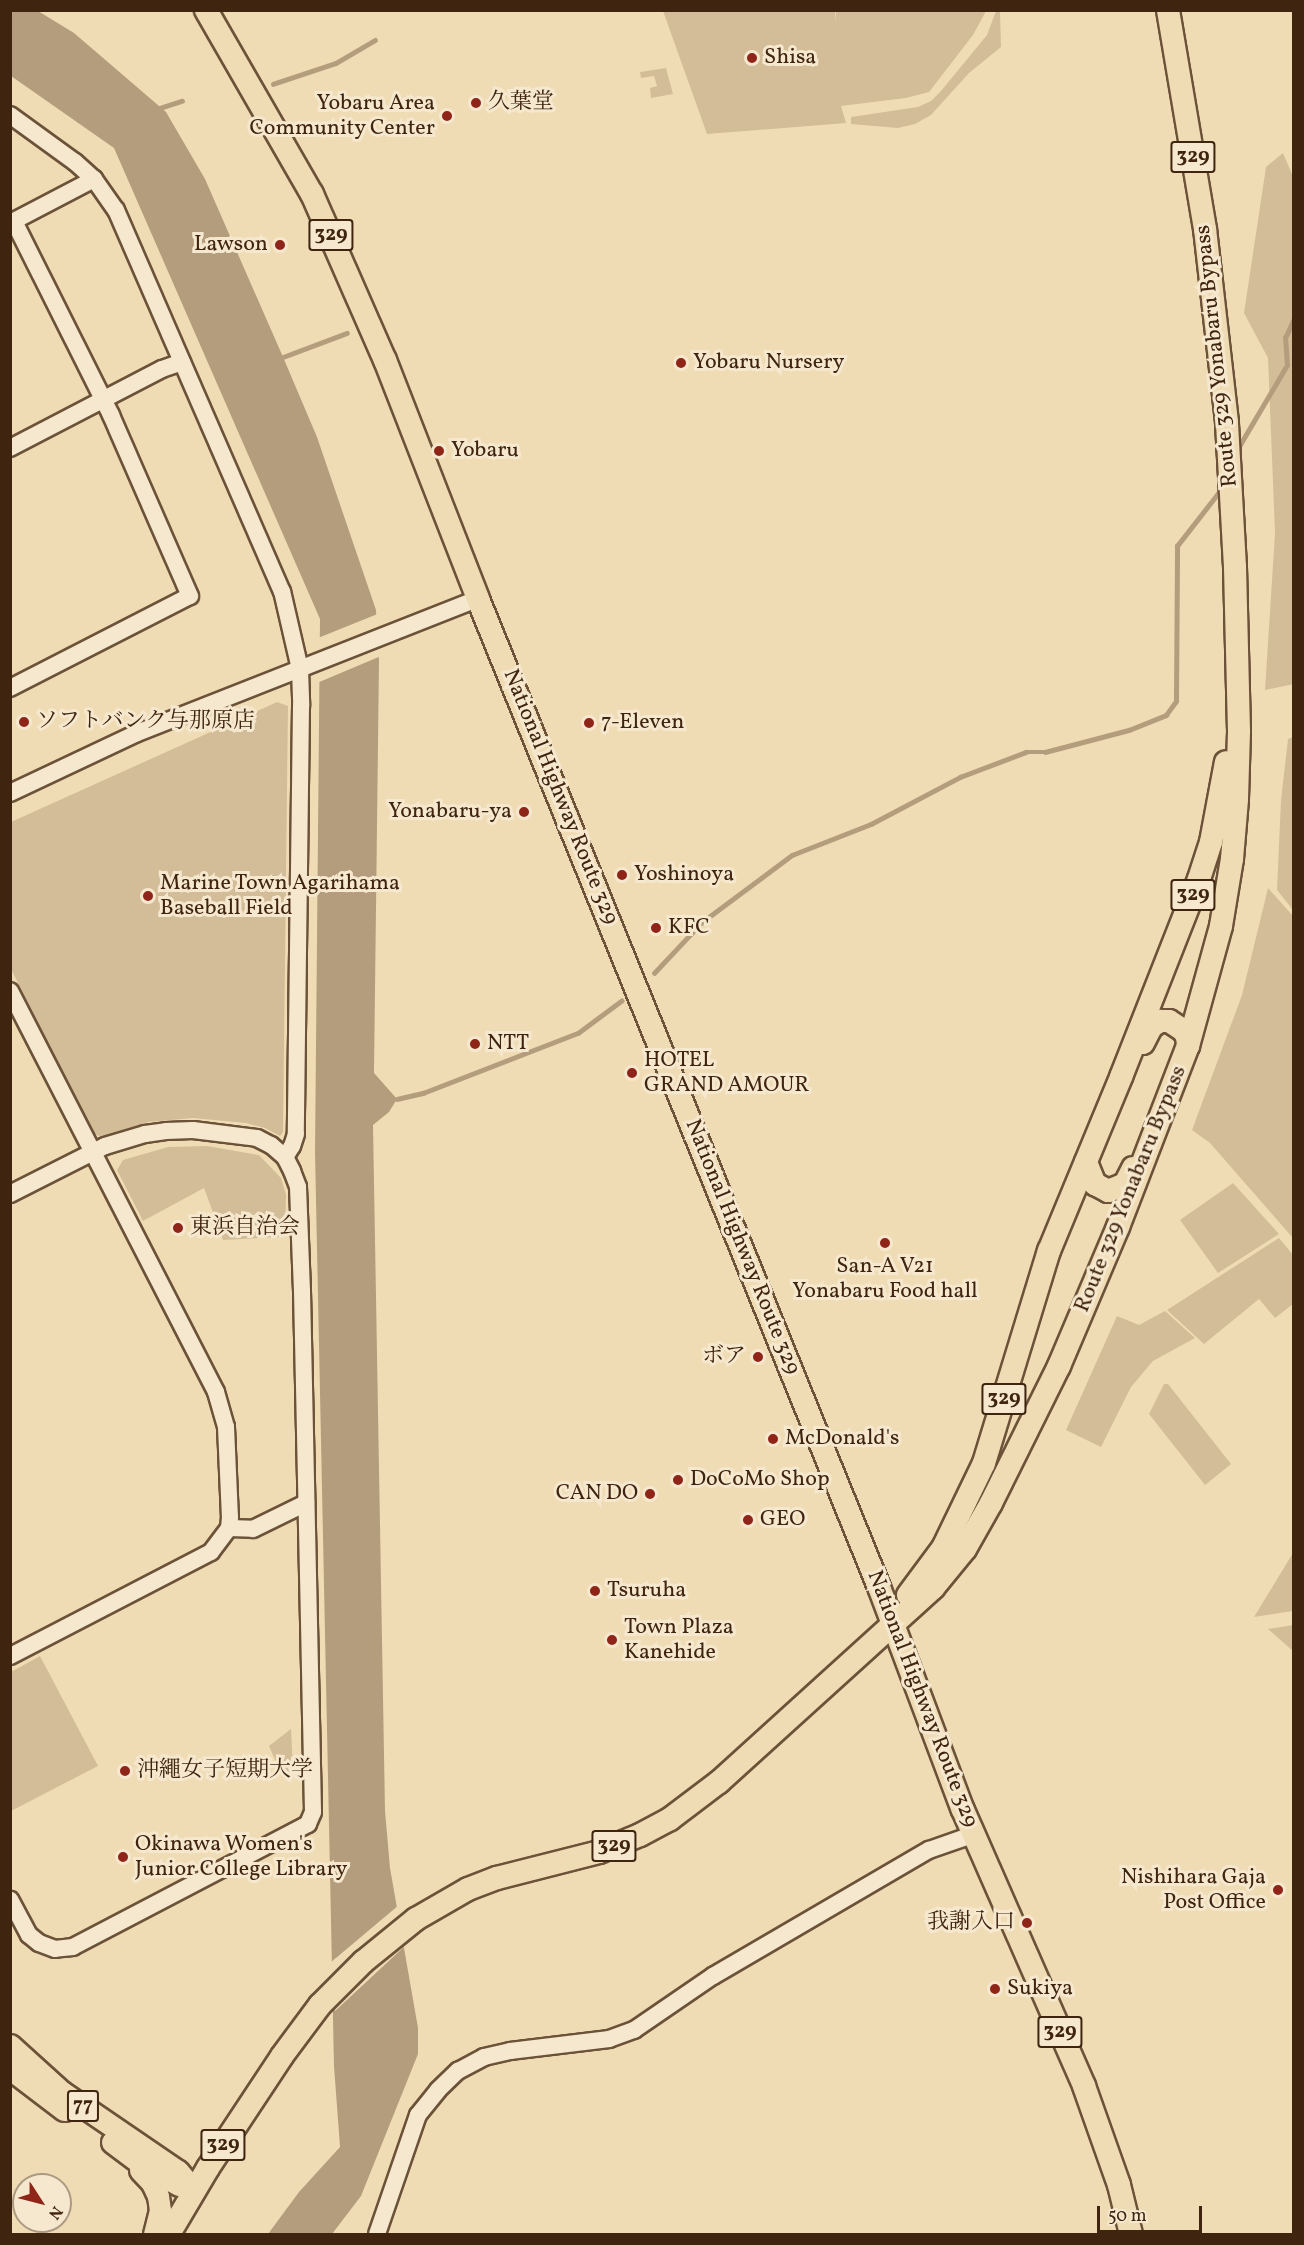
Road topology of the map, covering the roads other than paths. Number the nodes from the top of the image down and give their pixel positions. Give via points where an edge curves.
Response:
1 (206, 10) edge
2 (1168, 13) edge
3 (10, 115) edge
4 (94, 179) junction
5 (12, 222) edge
6 (182, 362) junction
7 (103, 399) junction
8 (10, 448) edge
9 (478, 599) junction
10 (300, 669) junction
11 (10, 688) edge
12 (1237, 704) junction
13 (10, 793) edge
14 (10, 991) edge
15 (1188, 1046) junction
16 (1121, 1077) junction
17 (1150, 1144) junction
18 (93, 1152) junction
19 (285, 1157) junction
20 (1086, 1162) junction
21 (10, 1194) edge
22 (306, 1503) junction
23 (230, 1528) junction
24 (893, 1623) junction
25 (10, 1656) edge
26 (975, 1834) junction
27 (10, 1900) edge
28 (10, 2045) edge
29 (10, 2069) edge
30 (120, 2147) junction
31 (194, 2190) junction
32 (154, 2235) edge
33 (169, 2235) edge
34 (377, 2235) edge
35 (1131, 2235) edge

1 - 9 highway, National Highway Route 329 / 329 via 312,194 389,370
2 - 12 highway, Route 329 Yonabaru Bypass / 329 via 1204,229 1227,422
3 - 4 street
4 - 5 street
4 - 6 street via 121,219
5 - 7 street
6 - 7 street
6 - 10 street via 274,569
7 - 8 street
7 - 11 street via 190,596
9 - 10 street
9 - 24 highway, National Highway Route 329 / 329
10 - 13 street via 137,733
10 - 19 street via 296,1134
12 - 15 highway, Route 329 Yonabaru Bypass / 329 via 1237,799 1232,859 1221,926
12 - 16 highway, Route 329 Yonabaru Bypass / 329 via 1211,842
14 - 18 street
15 - 16 highway via 1187,1036 1177,1024 1160,1021 1151,1027
15 - 17 highway, Route 329 Yonabaru Bypass / 329
16 - 20 highway, Route 329 Yonabaru Bypass / 329
17 - 20 highway via 1125,1184 1116,1190 1108,1191 1095,1184
17 - 24 highway, Route 329 Yonabaru Bypass / 329 via 1059,1366 991,1503 948,1572
18 - 19 street via 145,1134 193,1130 257,1138
18 - 21 street
18 - 23 street via 223,1410
19 - 22 street via 298,1187
20 - 24 highway, Route 329 Yonabaru Bypass / 329 via 1045,1262 984,1463 943,1548 914,1586
22 - 23 street via 253,1529
22 - 27 street via 314,1812 308,1824 73,1947 55,1949 39,1943 29,1935
23 - 25 street via 211,1552
24 - 26 highway, National Highway Route 329 / 329
24 - 31 highway, Route 329 Yonabaru Bypass / 329 via 719,1782 670,1819 599,1852 497,1878 416,1919 335,1987 282,2056
26 - 34 street via 929,1850 713,1976 634,2030 609,2039 501,2053 458,2071 418,2115
26 - 35 highway, National Highway Route 329 / 329 via 1084,2086 1119,2185
28 - 31 main road, 77 via 62,2092 178,2171
29 - 30 main road, 77
30 - 31 main road, 77 via 171,2183
30 - 32 main road via 152,2183 158,2196 160,2210
31 - 33 highway, Route 329 Yonabaru Bypass / 329

